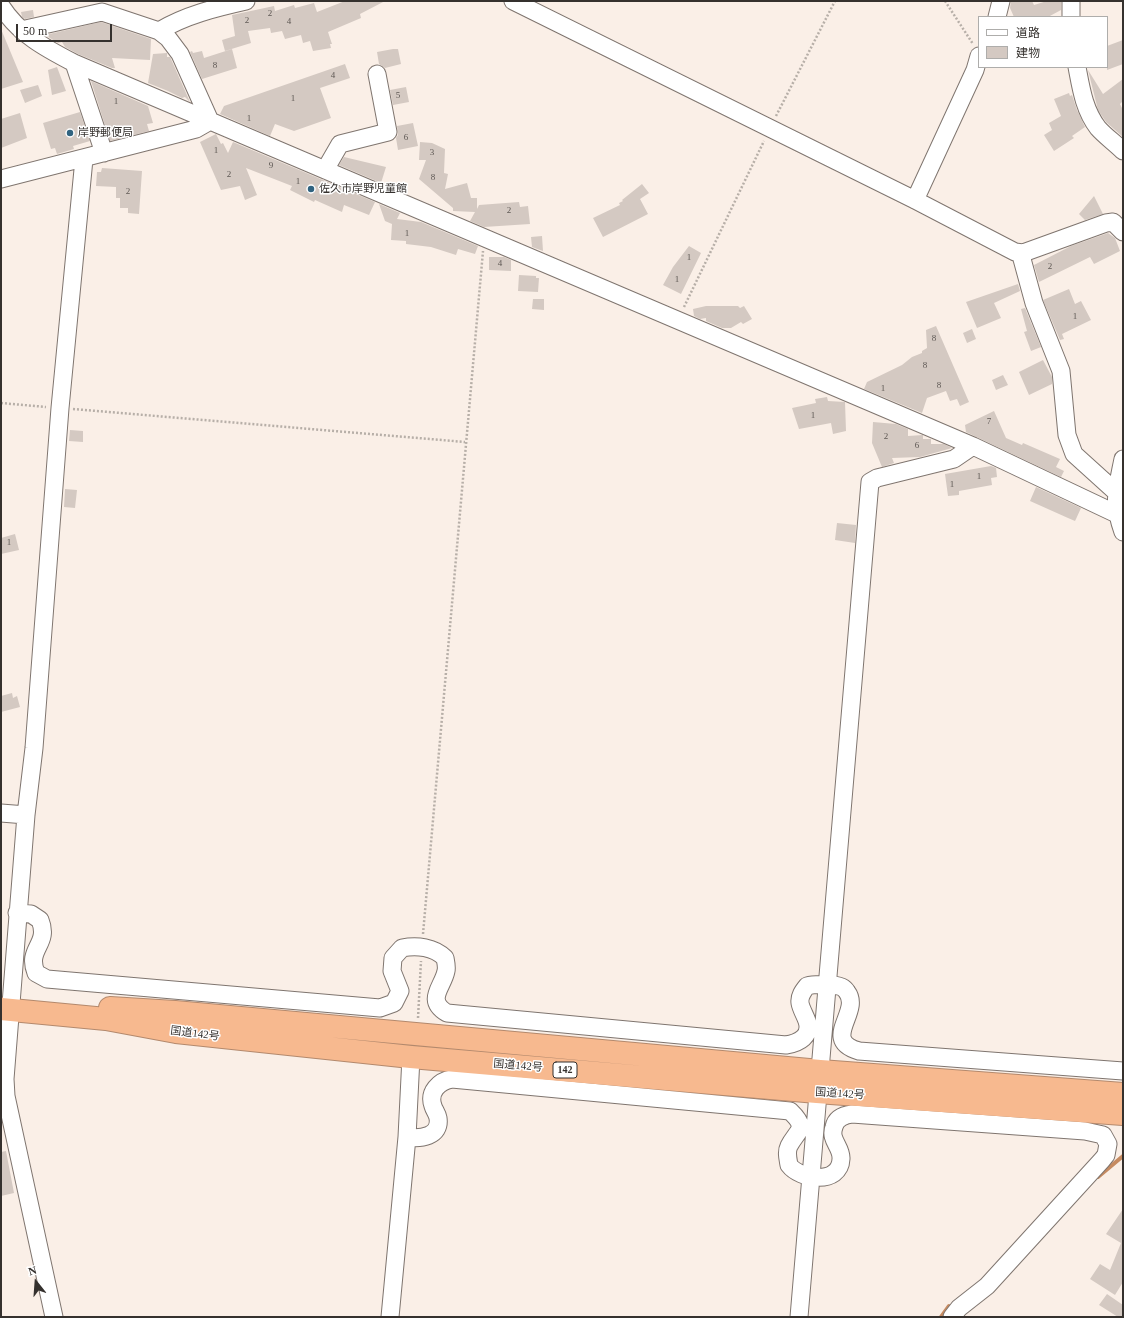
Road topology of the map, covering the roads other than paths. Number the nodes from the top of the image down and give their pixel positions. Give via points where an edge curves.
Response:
1 (246, 1) edge
2 (513, 1) edge
3 (1001, 1) edge
4 (1071, 1) edge
5 (1, 6) edge
6 (997, 16) edge
7 (1071, 16) edge
8 (21, 30) junction
9 (159, 31) junction
10 (977, 51) edge
11 (74, 63) junction
12 (1077, 68) edge
13 (377, 74) dead end
14 (210, 121) junction
15 (1123, 151) edge
16 (104, 153) junction
17 (84, 158) junction
18 (325, 170) junction
19 (1, 179) edge
20 (915, 200) junction
21 (1123, 232) edge
22 (1023, 252) junction
23 (973, 446) junction
24 (1123, 459) edge
25 (1116, 492) junction
26 (1120, 516) edge
27 (1123, 532) edge
28 (1, 813) edge
29 (26, 815) junction
30 (18, 913) junction
31 (827, 985) junction
32 (5, 1009) edge
33 (412, 1057) junction
34 (820, 1071) junction
35 (1123, 1071) edge
36 (817, 1092) junction
37 (1123, 1094) edge
38 (1123, 1114) edge
39 (1085, 1121) junction
40 (407, 1137) junction
41 (811, 1177) junction
42 (54, 1317) edge
43 (390, 1317) edge
44 (799, 1317) edge
45 (952, 1317) edge

1 - 9 street via 180,19
2 - 20 street
3 - 6 street
4 - 7 street
5 - 8 street
8 - 9 street via 102,12
8 - 11 street via 49,50
9 - 14 street via 180,54
10 - 20 street via 975,70
11 - 14 street
11 - 16 street
12 - 15 street via 1084,101 1090,115 1098,128
13 - 18 street via 388,132 340,144
14 - 16 street via 196,129
14 - 18 street
16 - 17 street
17 - 19 street
17 - 29 street via 60,408 34,748
18 - 23 street
20 - 22 street via 1015,252
21 - 22 street via 1113,222 1106,223
22 - 25 street via 1022,259 1034,303 1061,371 1070,447 1074,454
23 - 26 street
23 - 31 street via 954,459 877,478 870,482
24 - 25 street
25 - 26 street
26 - 27 street
28 - 29 street
29 - 30 street
30 - 31 street via 31,914 40,920 44,933 32,960 36,973 47,979 380,1008 394,1002 400,991 392,971 393,958 402,948 434,949 445,958 446,972 436,993 436,999 438,1005 447,1013 786,1045 802,1040 808,1029 800,1002 803,991 807,986 814,984
30 - 32 street
31 - 34 street
31 - 35 street via 844,988 849,994 851,1007 842,1026 842,1033 851,1049
32 - 33 highway, 国道142号 / 142 via 106,1020 176,1032
32 - 34 highway, 国道142号 / 142 via 40,1004 175,1012
32 - 42 street via 5,1088
33 - 36 highway, 国道142号 / 142
33 - 40 street
34 - 36 street
34 - 37 highway, 国道142号 / 142
36 - 39 highway, 国道142号 / 142
36 - 41 street
38 - 39 highway, 国道142号 / 142
39 - 41 street via 852,1114 840,1118 833,1129 834,1141 841,1159 836,1171 828,1175
39 - 45 street via 1103,1135 1108,1144 1106,1155 987,1286 959,1308
40 - 41 street via 423,1138 437,1128 438,1119 432,1105 435,1088 443,1081 452,1079 782,1109 790,1111 800,1124 799,1133 788,1151 789,1165 798,1174
40 - 43 street
41 - 44 street

